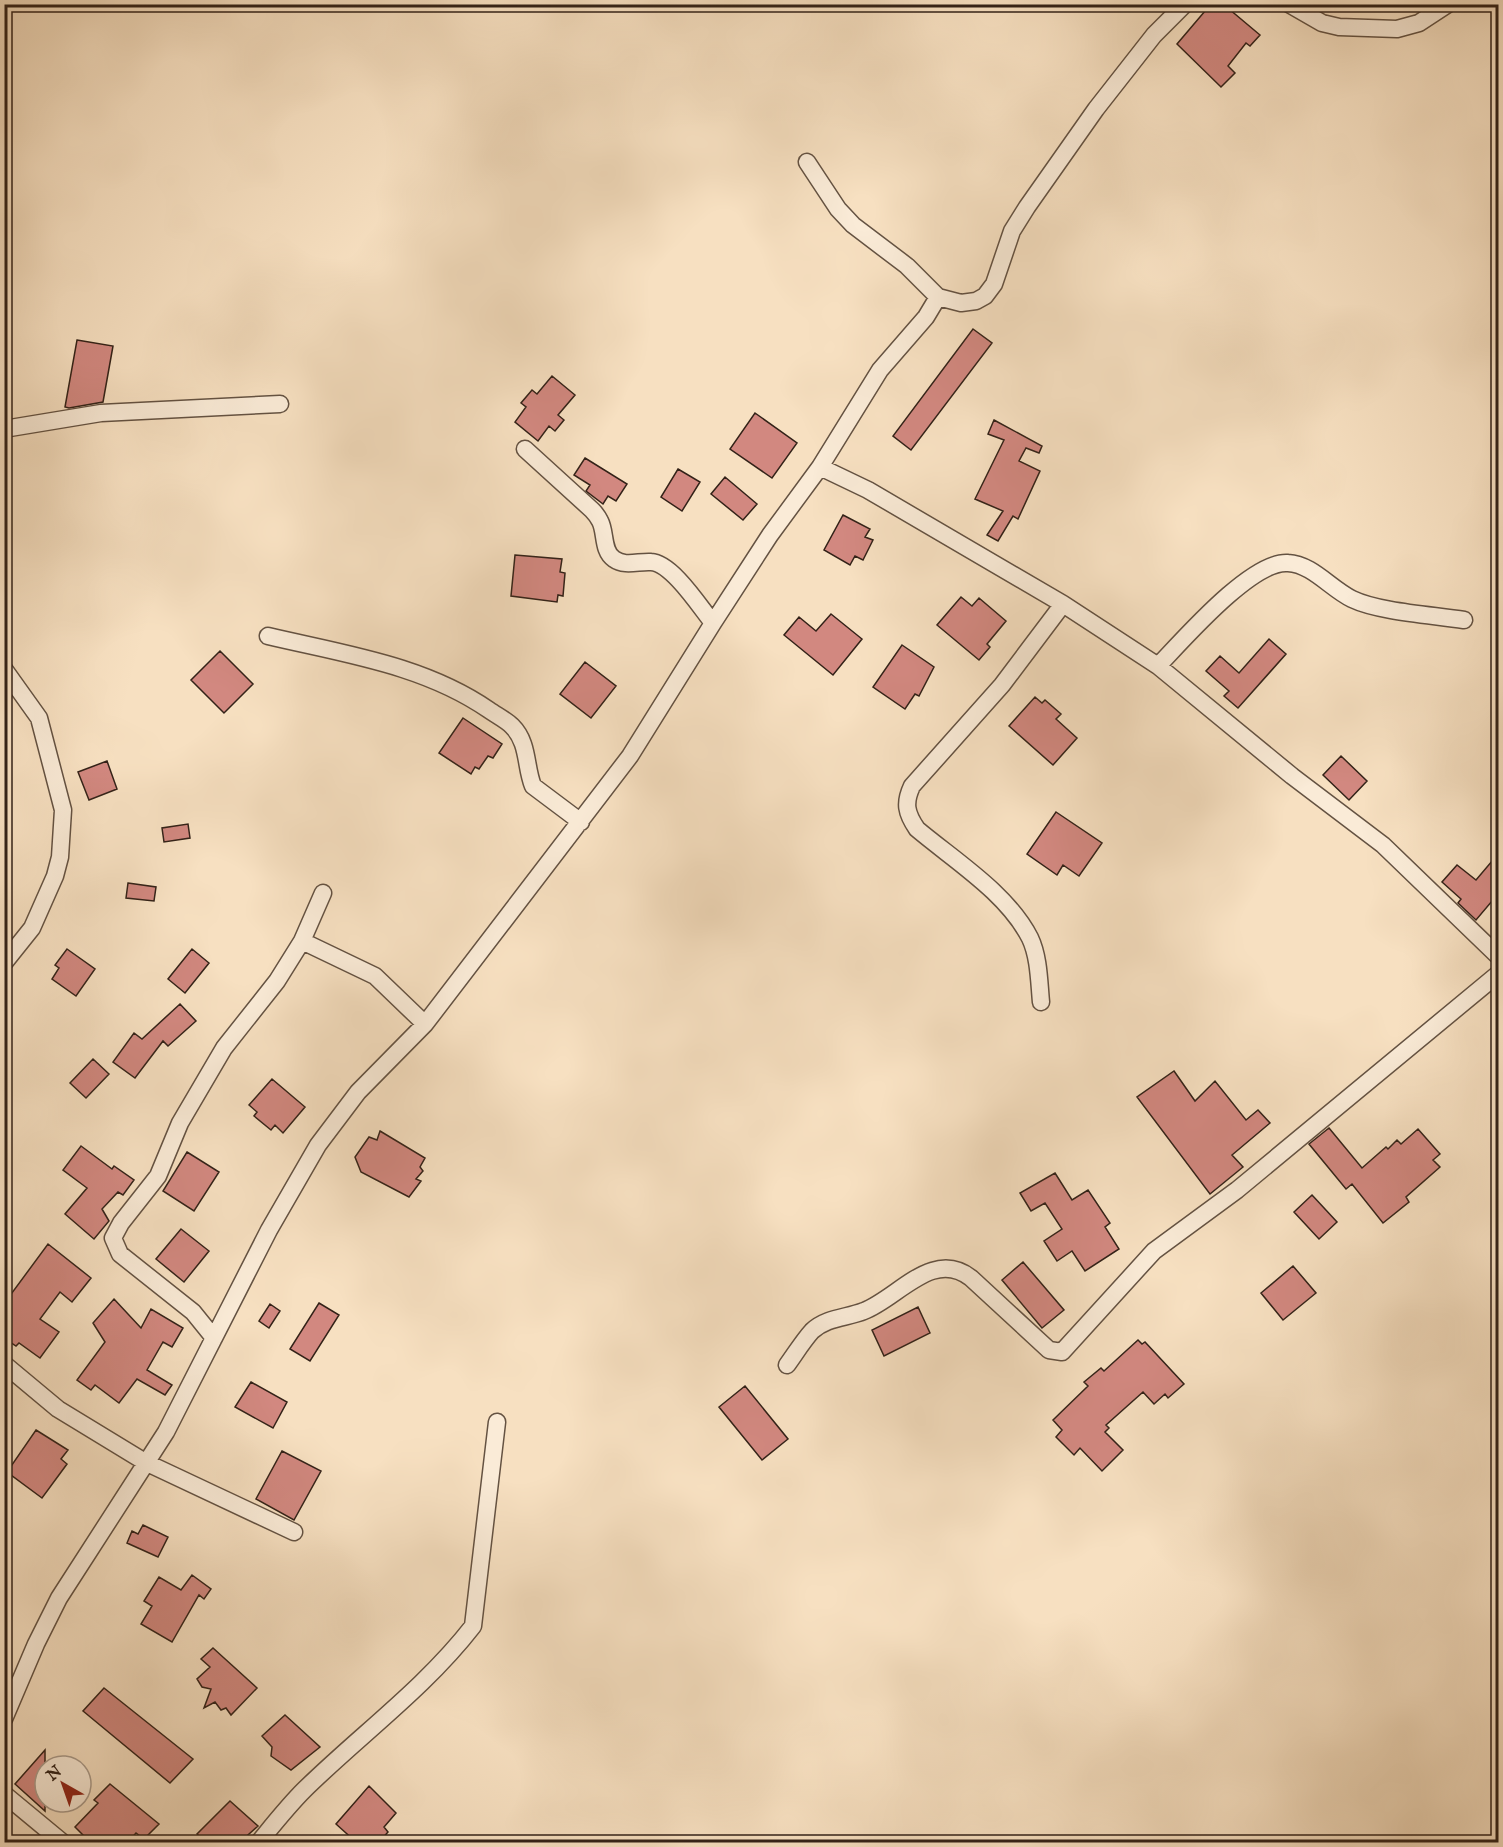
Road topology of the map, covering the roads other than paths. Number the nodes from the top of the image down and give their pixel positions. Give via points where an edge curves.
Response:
1 (1185, 4) edge
2 (1289, 4) edge
3 (1448, 4) edge
4 (807, 162) dead end
5 (938, 297) junction
6 (280, 404) dead end
7 (4, 429) edge
8 (525, 449) dead end
9 (820, 467) junction
10 (1063, 604) junction
11 (1464, 620) dead end
12 (713, 623) junction
13 (268, 636) dead end
14 (1158, 666) junction
15 (4, 669) edge
16 (581, 822) junction
17 (322, 893) dead end
18 (302, 941) junction
19 (1498, 956) edge
20 (4, 963) edge
21 (1498, 975) edge
22 (1041, 1002) dead end
23 (425, 1024) junction
24 (214, 1338) junction
25 (4, 1364) edge
26 (787, 1365) dead end
27 (497, 1422) dead end
28 (145, 1461) junction
29 (294, 1532) dead end
30 (4, 1719) edge
31 (4, 1794) edge
32 (63, 1842) edge
33 (259, 1842) edge

1 - 5 street via 1154,35 1096,109 1026,207 1012,231 994,285 985,296 961,303
2 - 3 street via 1322,23 1339,27 1397,29 1419,23
4 - 5 street via 853,225
5 - 9 street via 926,317 880,370
6 - 7 street via 101,413
8 - 12 street via 601,521 612,559 652,561 664,566
9 - 10 street via 868,490
9 - 12 street
10 - 14 street
10 - 22 street via 1002,685 912,786 907,798 909,817 917,829 993,892 1019,921 1037,960
11 - 14 street via 1370,605 1287,562 1275,564 1234,590
12 - 16 street via 630,756
13 - 16 street via 396,666 461,690 512,726 523,743 533,786
14 - 19 street via 1383,845
15 - 20 street via 39,718 63,810 55,876 32,928
16 - 23 street
17 - 18 street
18 - 23 street via 375,976
18 - 24 street via 277,981 224,1048 180,1123 158,1176 113,1238 120,1254 193,1312
21 - 26 street via 1237,1190 1154,1251 1062,1352 1049,1350 971,1278 951,1267 906,1283 863,1312 824,1323 813,1330
23 - 24 street via 358,1092 318,1144
24 - 28 street via 166,1432
25 - 28 street via 58,1409
27 - 33 street via 473,1626 412,1691 304,1790
28 - 29 street
28 - 30 street via 59,1598
31 - 32 street

